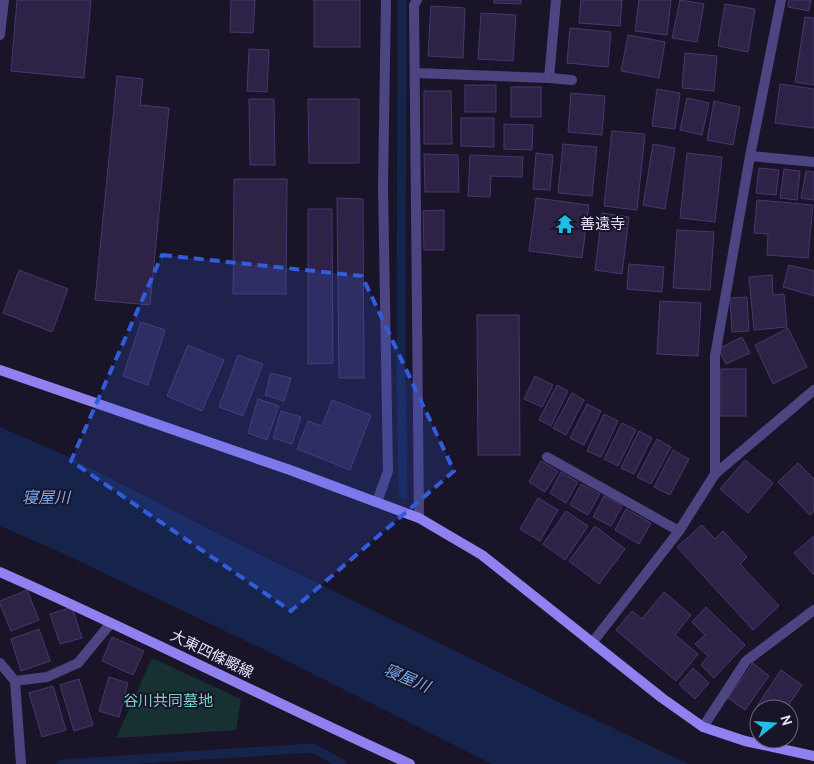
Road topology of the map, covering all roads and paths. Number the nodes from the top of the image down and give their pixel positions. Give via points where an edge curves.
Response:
1 (4, 0) edge
2 (386, 0) edge
3 (417, 0) edge
4 (556, 0) edge
5 (781, 0) edge
6 (0, 35) edge
7 (415, 73) junction
8 (549, 78) junction
9 (572, 80) dead end
10 (750, 156) junction
11 (814, 162) edge
12 (0, 370) edge
13 (814, 390) edge
14 (547, 457) dead end
15 (715, 474) junction
16 (377, 502) junction
17 (419, 518) junction
18 (679, 531) junction
19 (0, 572) edge
20 (814, 610) edge
21 (111, 623) junction
22 (592, 643) junction
23 (0, 663) edge
24 (16, 681) junction
25 (703, 727) junction
26 (814, 756) edge
27 (21, 764) edge
28 (409, 764) edge

1 - 6 street
2 - 16 street via 383,187 388,471
3 - 7 street via 414,5
4 - 8 street
5 - 10 street
7 - 8 street
7 - 17 street
8 - 9 street
10 - 11 street
10 - 15 street via 715,356
12 - 16 street
13 - 15 street
14 - 18 street
15 - 18 street
16 - 17 street
17 - 22 street via 482,555
18 - 22 street
19 - 21 street, 大東四條畷線
20 - 25 street via 746,662
21 - 24 street via 78,663 47,677
21 - 28 street, 大東四條畷線
22 - 25 street
23 - 24 street
24 - 27 street
25 - 26 street via 745,741

